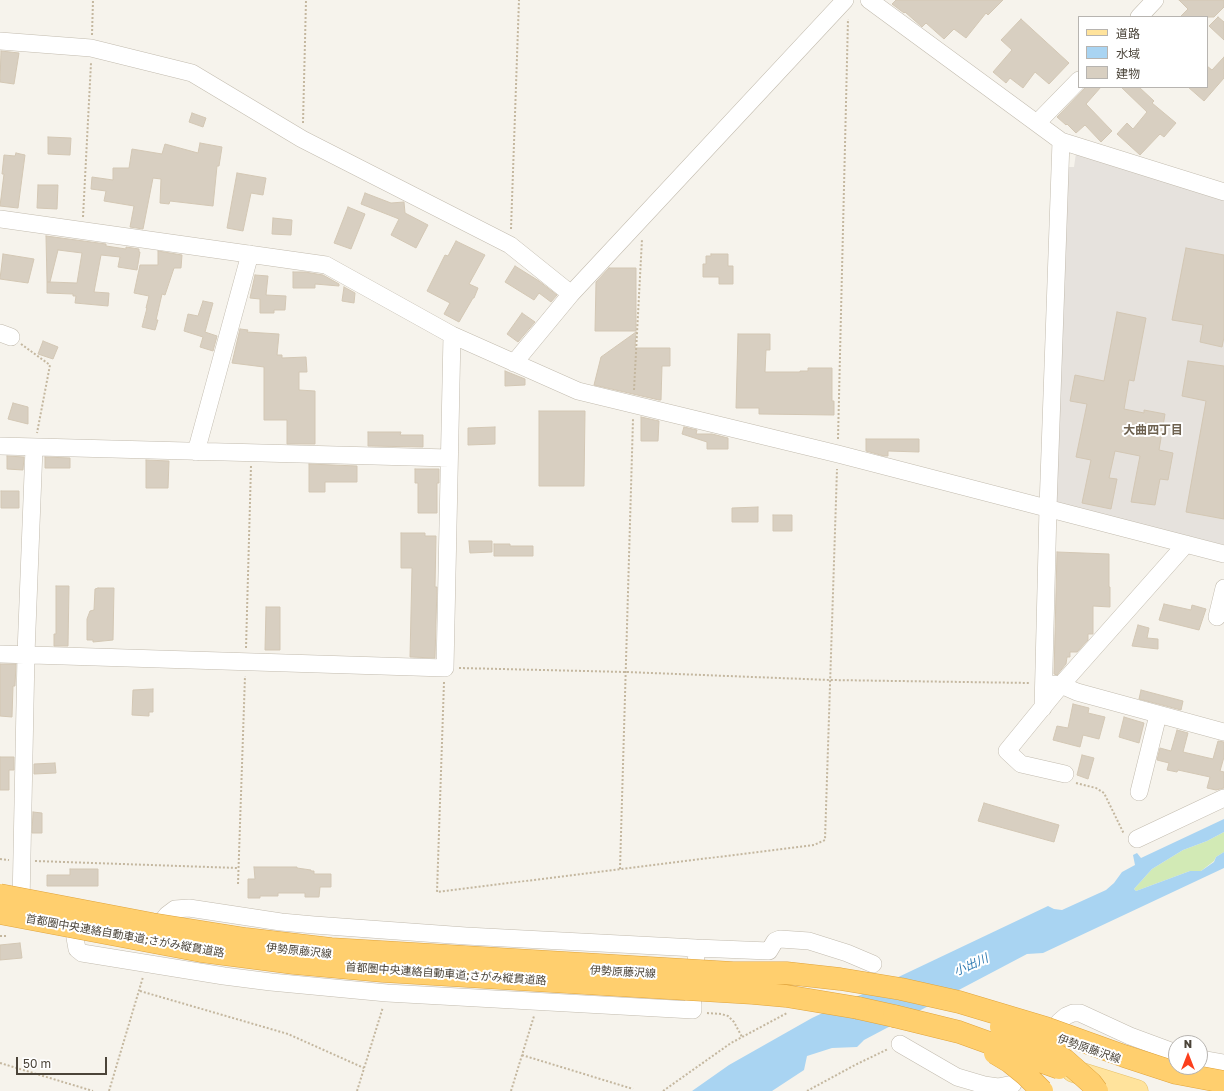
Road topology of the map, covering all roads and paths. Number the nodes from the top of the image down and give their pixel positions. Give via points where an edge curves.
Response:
1 (93, 0) edge
2 (306, 0) edge
3 (519, 0) edge
4 (869, 0) edge
5 (1155, 0) edge
6 (847, 8) edge
7 (1140, 16) edge
8 (0, 41) edge
9 (91, 48) junction
10 (1078, 81) edge
11 (1037, 123) junction
12 (302, 138) junction
13 (1061, 141) junction
14 (1224, 192) edge
15 (643, 216) junction
16 (0, 219) edge
17 (83, 231) junction
18 (510, 245) junction
19 (250, 254) junction
20 (571, 294) junction
21 (5, 335) edge
22 (452, 335) junction
23 (514, 363) junction
24 (634, 404) junction
25 (0, 446) edge
26 (34, 448) junction
27 (196, 452) junction
28 (838, 454) junction
29 (449, 458) junction
30 (1048, 508) junction
31 (1191, 545) junction
32 (1224, 554) edge
33 (1224, 588) edge
34 (1217, 617) dead end
35 (0, 654) edge
36 (26, 654) junction
37 (445, 668) junction
38 (626, 672) junction
39 (830, 680) junction
40 (1043, 683) junction
41 (1067, 688) junction
42 (1042, 708) junction
43 (1158, 715) junction
44 (1224, 732) edge
45 (1013, 756) junction
46 (1065, 774) joint
47 (1139, 792) dead end
48 (1224, 798) edge
49 (1137, 839) joint
50 (0, 859) edge
51 (23, 860) junction
52 (238, 868) dead end
53 (620, 869) junction
54 (0, 895) edge
55 (0, 900) edge
56 (21, 904) junction
57 (0, 913) edge
58 (4, 927) edge
59 (160, 931) junction
60 (74, 932) junction
61 (0, 936) edge
62 (147, 964) junction
63 (874, 964) dead end
64 (733, 973) junction
65 (140, 991) junction
66 (387, 993) junction
67 (539, 1001) junction
68 (693, 1007) joint
69 (794, 1009) junction
70 (1060, 1022) dead end
71 (899, 1028) junction
72 (742, 1037) junction
73 (1168, 1050) edge
74 (522, 1055) junction
75 (1208, 1061) edge
76 (0, 1063) edge
77 (1224, 1063) edge
78 (1053, 1064) junction
79 (1168, 1065) edge
80 (364, 1068) junction
81 (1146, 1069) junction
82 (1224, 1082) edge
83 (1014, 1083) edge
84 (633, 1088) dead end
85 (1224, 1088) edge
86 (94, 1091) edge
87 (109, 1091) edge
88 (357, 1091) edge
89 (511, 1091) edge
90 (663, 1091) edge
91 (808, 1091) edge
92 (1042, 1091) edge
93 (1084, 1091) edge
94 (1097, 1091) edge
95 (1112, 1091) edge
96 (1137, 1091) edge

1 - 9 path
2 - 12 path
3 - 18 path
4 - 11 street
5 - 7 street
6 - 15 street
6 - 28 path
8 - 9 street
9 - 12 street via 192,73
9 - 17 path
10 - 11 street
11 - 13 street
12 - 18 street
13 - 14 street
13 - 30 street
15 - 20 street
15 - 24 path
16 - 17 street
17 - 19 street
18 - 20 street
19 - 22 street via 326,265
19 - 27 street
20 - 23 street
21 - 26 path via 50,365
22 - 23 street
22 - 29 street
23 - 24 street via 578,391
24 - 28 street
24 - 38 path
25 - 26 street
26 - 27 street
26 - 36 street
27 - 29 street
28 - 30 street
28 - 39 path
29 - 37 street
30 - 31 street
30 - 40 street
31 - 32 street
31 - 41 street
33 - 34 street
35 - 36 street
36 - 37 street
36 - 51 street
37 - 38 path
37 - 53 path via 436,892
38 - 39 path
38 - 53 path
39 - 40 path
39 - 53 path via 825,840 814,845
40 - 41 street
40 - 42 street
41 - 42 street
41 - 43 street
41 - 45 street
42 - 45 street via 1007,751
43 - 44 street
43 - 47 street
45 - 46 street via 1022,764
46 - 49 path via 1065,780 1096,788 1104,793 1124,833 1129,839
48 - 49 street
50 - 51 path
51 - 52 path
51 - 56 street
54 - 64 highway, 首都圏中央連絡自動車道;さがみ縦貫道路, bridge via 152,924 331,949
55 - 56 main road, 伊勢原藤沢線
56 - 59 main road, 伊勢原藤沢線
57 - 71 highway, 首都圏中央連絡自動車道;さがみ縦貫道路, bridge via 201,951 294,963 753,993 858,1008
58 - 60 main road, 伊勢原藤沢線
58 - 61 path
59 - 63 street via 167,915 175,909 188,908 321,926 696,952 769,950 775,941 780,939 809,941
59 - 81 main road, 伊勢原藤沢線 via 234,944 325,955 842,986 955,1008 1018,1025
60 - 62 street via 78,949 82,952
60 - 69 main road, 伊勢原藤沢線 via 235,962 367,976 732,998
62 - 65 path
62 - 66 street via 251,980
64 - 82 highway, bridge via 786,973 840,979 960,1002 1176,1072
64 - 94 highway, bridge via 922,1004 1002,1027 1036,1042 1065,1060
65 - 80 path via 288,1034
65 - 87 path
66 - 67 street
66 - 80 path
67 - 68 street
67 - 74 path
68 - 72 path via 700,1013 728,1016
69 - 71 main road, 伊勢原藤沢線 via 851,1015
69 - 72 path
70 - 73 street via 1066,1016 1080,1013
71 - 78 main road via 997,1047
71 - 83 street via 957,1077 984,1086 998,1087
71 - 91 path via 855,1065
71 - 92 highway, bridge via 993,1052 1010,1062
71 - 95 highway, bridge via 959,1032 1058,1068
72 - 90 path
74 - 84 path
74 - 89 path
75 - 77 street
76 - 86 path
78 - 93 street
78 - 96 main road
79 - 81 street
80 - 88 path
81 - 85 main road, 伊勢原藤沢線

